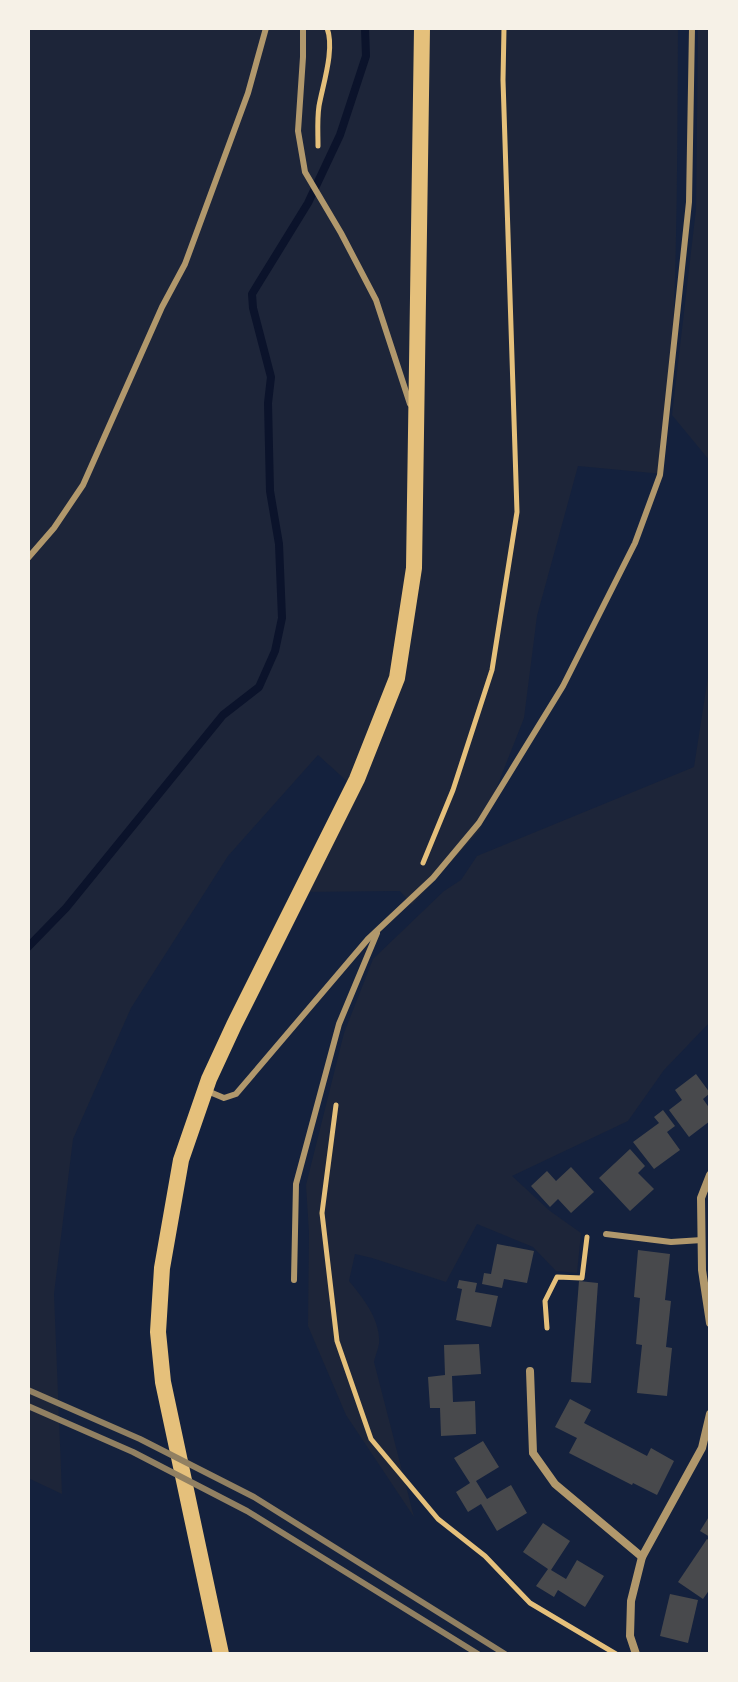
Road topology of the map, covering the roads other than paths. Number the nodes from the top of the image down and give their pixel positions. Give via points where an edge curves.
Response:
1 (266, 28) edge
2 (303, 28) edge
3 (422, 28) edge
4 (692, 28) edge
5 (416, 422) junction
6 (28, 558) edge
7 (379, 929) junction
8 (205, 1090) junction
9 (710, 1175) edge
10 (606, 1234) dead end
11 (702, 1240) junction
12 (294, 1280) dead end
13 (710, 1323) edge
14 (530, 1371) dead end
15 (710, 1414) edge
16 (642, 1557) junction
17 (221, 1654) edge
18 (636, 1654) edge

1 - 6 lane via 248,93 185,264 83,485
2 - 5 lane via 298,131 305,172 376,300
3 - 5 main road
4 - 7 lane via 689,202 660,475 635,543 563,686 479,823 433,878
5 - 8 main road via 414,568 397,678 357,779
7 - 8 lane via 236,1094 224,1098
7 - 12 lane via 339,1024 296,1184
8 - 17 main road via 181,1160 162,1268 158,1332 163,1382
9 - 11 street via 701,1198
10 - 11 lane
11 - 13 street
14 - 16 street via 533,1453 555,1484
15 - 16 street via 702,1448
16 - 18 street via 631,1601 630,1636

